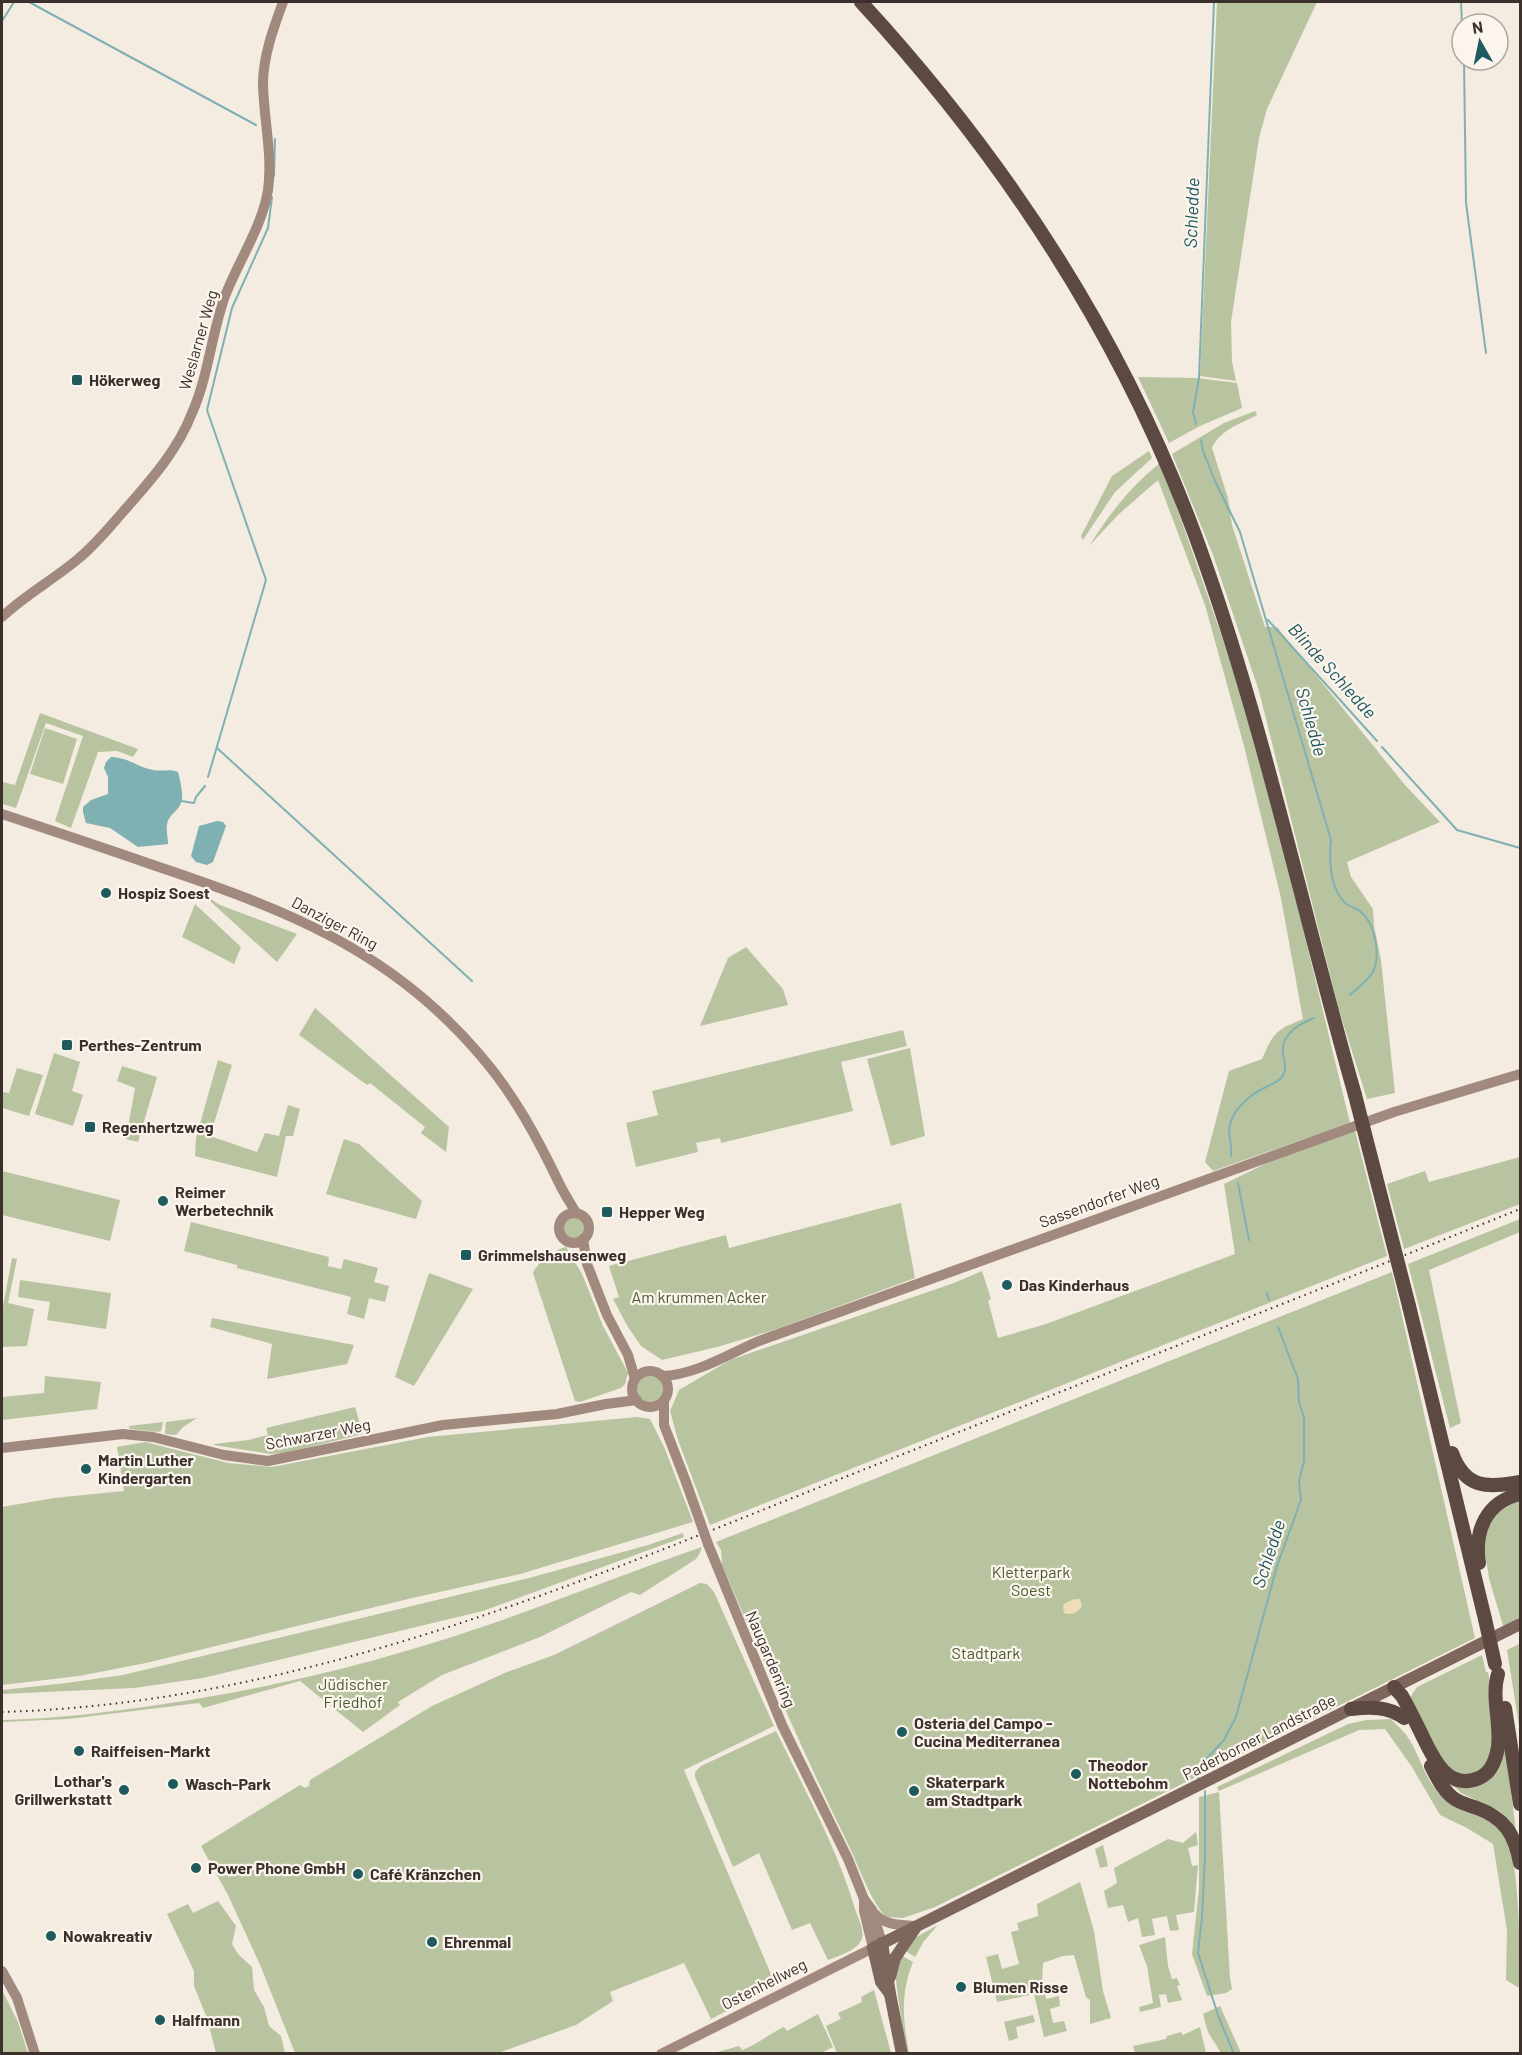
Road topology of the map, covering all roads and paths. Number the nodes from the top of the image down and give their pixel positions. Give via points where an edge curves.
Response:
1 (283, 2) edge
2 (861, 2) edge
3 (2, 617) edge
4 (2, 814) edge
5 (1521, 1074) edge
6 (570, 1215) junction
7 (578, 1241) junction
8 (628, 1355) junction
9 (693, 1370) junction
10 (649, 1371) junction
11 (662, 1376) junction
12 (634, 1383) junction
13 (668, 1388) junction
14 (637, 1400) junction
15 (664, 1400) junction
16 (1433, 1403) junction
17 (606, 1404) junction
18 (651, 1406) junction
19 (664, 1425) junction
20 (2, 1448) edge
21 (1521, 1482) edge
22 (1521, 1494) edge
23 (1480, 1598) junction
24 (1521, 1624) edge
25 (1496, 1669) junction
26 (1394, 1687) junction
27 (1351, 1709) junction
28 (1404, 1718) junction
29 (1521, 1804) edge
30 (1521, 1863) edge
31 (864, 1899) junction
32 (872, 1910) junction
33 (917, 1926) junction
34 (878, 1946) junction
35 (2, 1971) edge
36 (889, 1979) junction
37 (890, 1994) junction
38 (35, 2054) edge
39 (661, 2054) edge
40 (902, 2054) edge

1 - 3 main road, Weslarner Weg via 263,80 270,154 266,196 224,299 193,413 165,462 93,545
2 - 16 highway, bridge via 940,91 1041,230 1087,306 1159,447 1204,559 1247,694
4 - 6 main road, Danziger Ring via 275,908 380,964 425,1000 480,1054 531,1126
5 - 9 main road, Sassendorfer Weg via 1395,1112 1112,1213 759,1341
6 - 7 main road via 561,1221 560,1232 562,1237
6 - 7 main road via 581,1215 588,1223 589,1229
7 - 8 main road via 607,1315
8 - 10 main road
8 - 12 main road
9 - 11 main road, Sassendorfer Weg
9 - 13 main road, Sassendorfer Weg
10 - 11 main road
10 - 12 main road via 641,1373
11 - 13 main road
12 - 14 main road
12 - 17 main road, Schwarzer Weg
13 - 15 main road
14 - 17 main road, Schwarzer Weg
14 - 18 main road
15 - 18 main road
15 - 19 main road, Naugardenring
16 - 21 highway via 1439,1408 1453,1456 1463,1474 1485,1485
16 - 23 highway
17 - 20 main road, Schwarzer Weg via 557,1414 412,1430 268,1461 123,1434
18 - 19 main road, Naugardenring
19 - 31 main road, Naugardenring, bridge via 782,1725
22 - 23 highway via 1496,1506 1480,1529
23 - 25 highway, bridge
24 - 26 main road, Paderborner Landstraße
25 - 26 highway via 1496,1755 1487,1773 1467,1781 1440,1769
25 - 29 highway
26 - 27 main road, Paderborner Landstraße
26 - 28 highway via 1393,1699
27 - 28 highway via 1385,1709
27 - 33 main road, Paderborner Landstraße
28 - 30 highway via 1445,1789 1459,1802 1503,1822 1514,1837
31 - 32 main road, Naugardenring
31 - 34 main road, Naugardenring via 864,1911
32 - 33 main road via 889,1924
32 - 34 main road, Naugardenring
33 - 34 main road, Paderborner Landstraße
33 - 36 main road via 895,1958
34 - 36 main road
34 - 37 main road via 881,1982
34 - 39 main road, Ostenhellweg
35 - 38 main road via 17,1998
36 - 37 main road
37 - 40 main road

